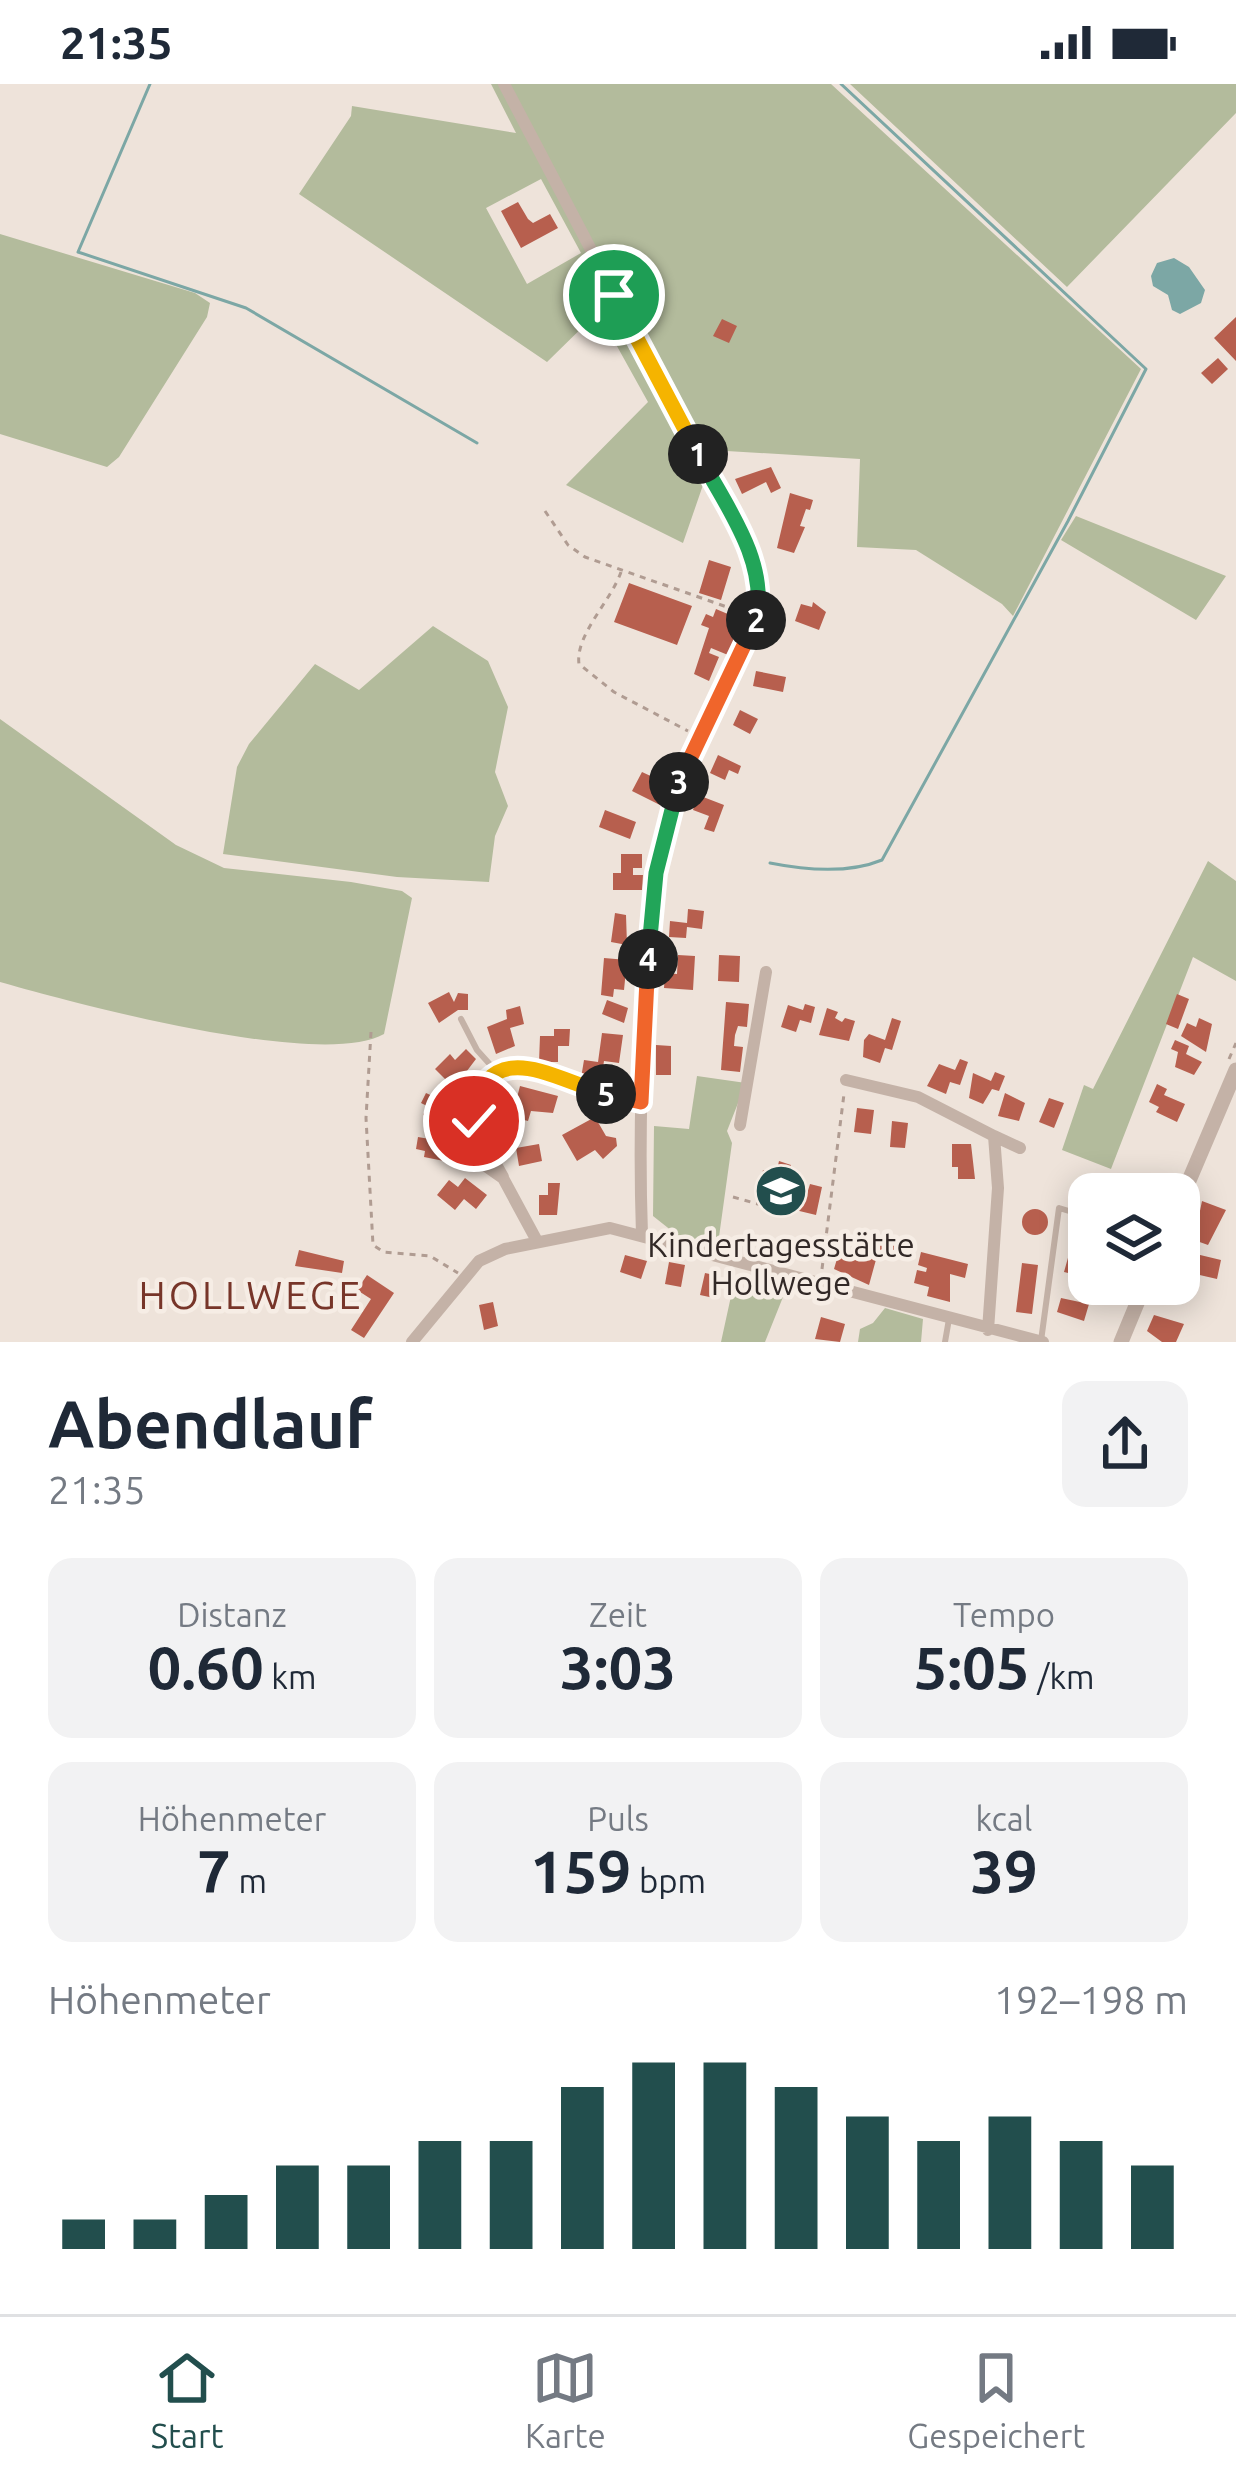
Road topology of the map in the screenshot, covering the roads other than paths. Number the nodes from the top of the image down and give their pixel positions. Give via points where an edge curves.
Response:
1 (504, 84) edge
2 (766, 972) dead end
3 (461, 1019) dead end
4 (495, 1070) junction
5 (1236, 1070) edge
6 (846, 1080) road end
7 (641, 1102) junction
8 (740, 1125) dead end
9 (994, 1136) junction
10 (1020, 1148) dead end
11 (1192, 1173) edge
12 (1068, 1210) edge
13 (642, 1235) junction
14 (537, 1241) junction
15 (1136, 1305) edge
16 (950, 1319) junction
17 (988, 1330) junction
18 (412, 1342) edge
19 (946, 1342) edge
20 (1042, 1342) edge
21 (1120, 1342) edge

1 - 7 street via 759,578 757,616 673,796 656,873
2 - 8 street
3 - 4 lane
4 - 7 street via 515,1066
4 - 14 street via 482,1081 464,1138 503,1178
5 - 11 street
6 - 9 street via 918,1097
7 - 13 street
9 - 10 street
9 - 17 street
12 - 20 lane via 1059,1208
13 - 14 street via 610,1228
13 - 16 street
14 - 18 street via 492,1253 463,1276
15 - 21 street
16 - 17 street
16 - 19 lane
17 - 20 street

